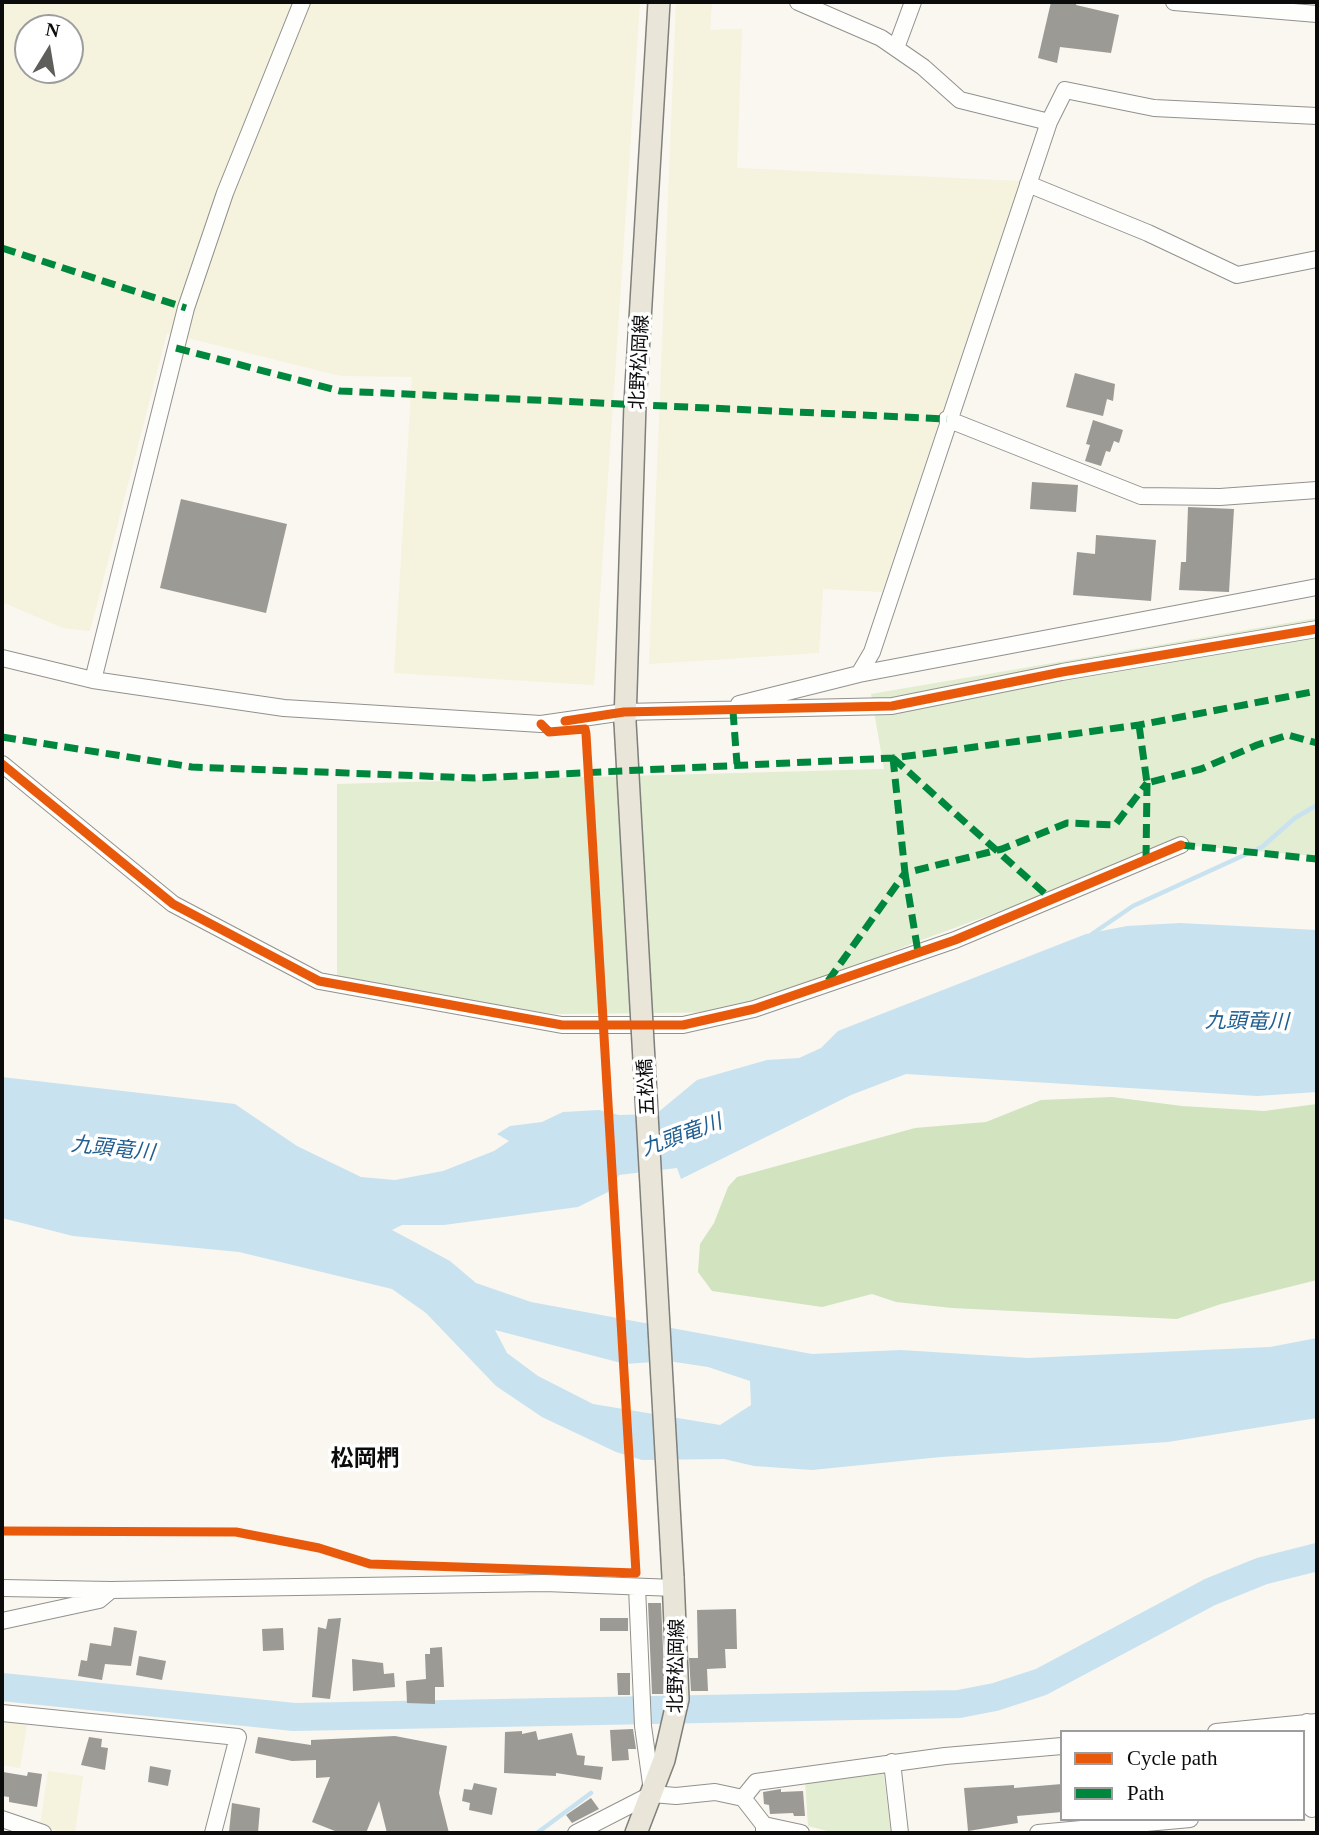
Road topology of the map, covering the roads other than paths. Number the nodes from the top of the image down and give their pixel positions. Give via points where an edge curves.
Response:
1 (302, 2) edge
2 (659, 2) edge
3 (798, 2) edge
4 (913, 2) edge
5 (1174, 2) edge
6 (1300, 7) edge
7 (1317, 14) edge
8 (896, 48) junction
9 (1317, 116) edge
10 (1049, 122) junction
11 (1028, 184) junction
12 (1317, 259) edge
13 (947, 419) junction
14 (1317, 490) edge
15 (1317, 587) edge
16 (1317, 629) edge
17 (5, 660) edge
18 (859, 674) junction
19 (93, 680) junction
20 (708, 712) junction
21 (624, 717) junction
22 (2, 764) edge
23 (1181, 845) dead end
24 (636, 1580) junction
25 (674, 1583) junction
26 (2, 1588) edge
27 (111, 1590) junction
28 (2, 1621) edge
29 (2, 1713) edge
30 (1312, 1722) edge
31 (1231, 1730) edge
32 (1060, 1746) edge
33 (892, 1762) junction
34 (652, 1794) junction
35 (743, 1798) junction
36 (1311, 1809) edge
37 (2, 1819) edge
38 (1148, 1821) edge
39 (1077, 1827) edge
40 (764, 1829) edge
41 (43, 1833) edge
42 (213, 1833) edge
43 (576, 1833) edge
44 (636, 1833) edge
45 (802, 1833) edge
46 (900, 1833) edge
47 (1038, 1833) edge

1 - 19 street via 225,193 186,308
2 - 21 main road, 北野松岡線 via 635,404
3 - 8 street
4 - 8 street
5 - 6 street
6 - 7 street
8 - 10 street via 960,100
9 - 10 street via 1154,108 1065,90
10 - 11 street
11 - 12 street via 1237,275
11 - 13 street
13 - 14 street via 1141,496 1220,497
13 - 18 street via 872,652
15 - 18 street
16 - 20 street via 892,706
17 - 19 street
18 - 20 street
19 - 21 street via 285,708 541,724
20 - 21 street
21 - 25 main road, 五松橋, bridge
22 - 23 street via 173,904 319,981 562,1025 683,1025 754,1009 955,940
24 - 25 street
24 - 27 street
24 - 34 street via 643,1726
25 - 34 main road, 北野松岡線 via 678,1699
26 - 27 street
27 - 28 street via 99,1600
29 - 42 street via 238,1737
30 - 31 street
30 - 36 street
32 - 33 street
33 - 35 street via 756,1782
33 - 46 street
34 - 35 street via 715,1792
34 - 43 street
34 - 44 main road, 北野松岡線
35 - 40 street
37 - 41 street
38 - 39 street
39 - 47 street
40 - 45 street

